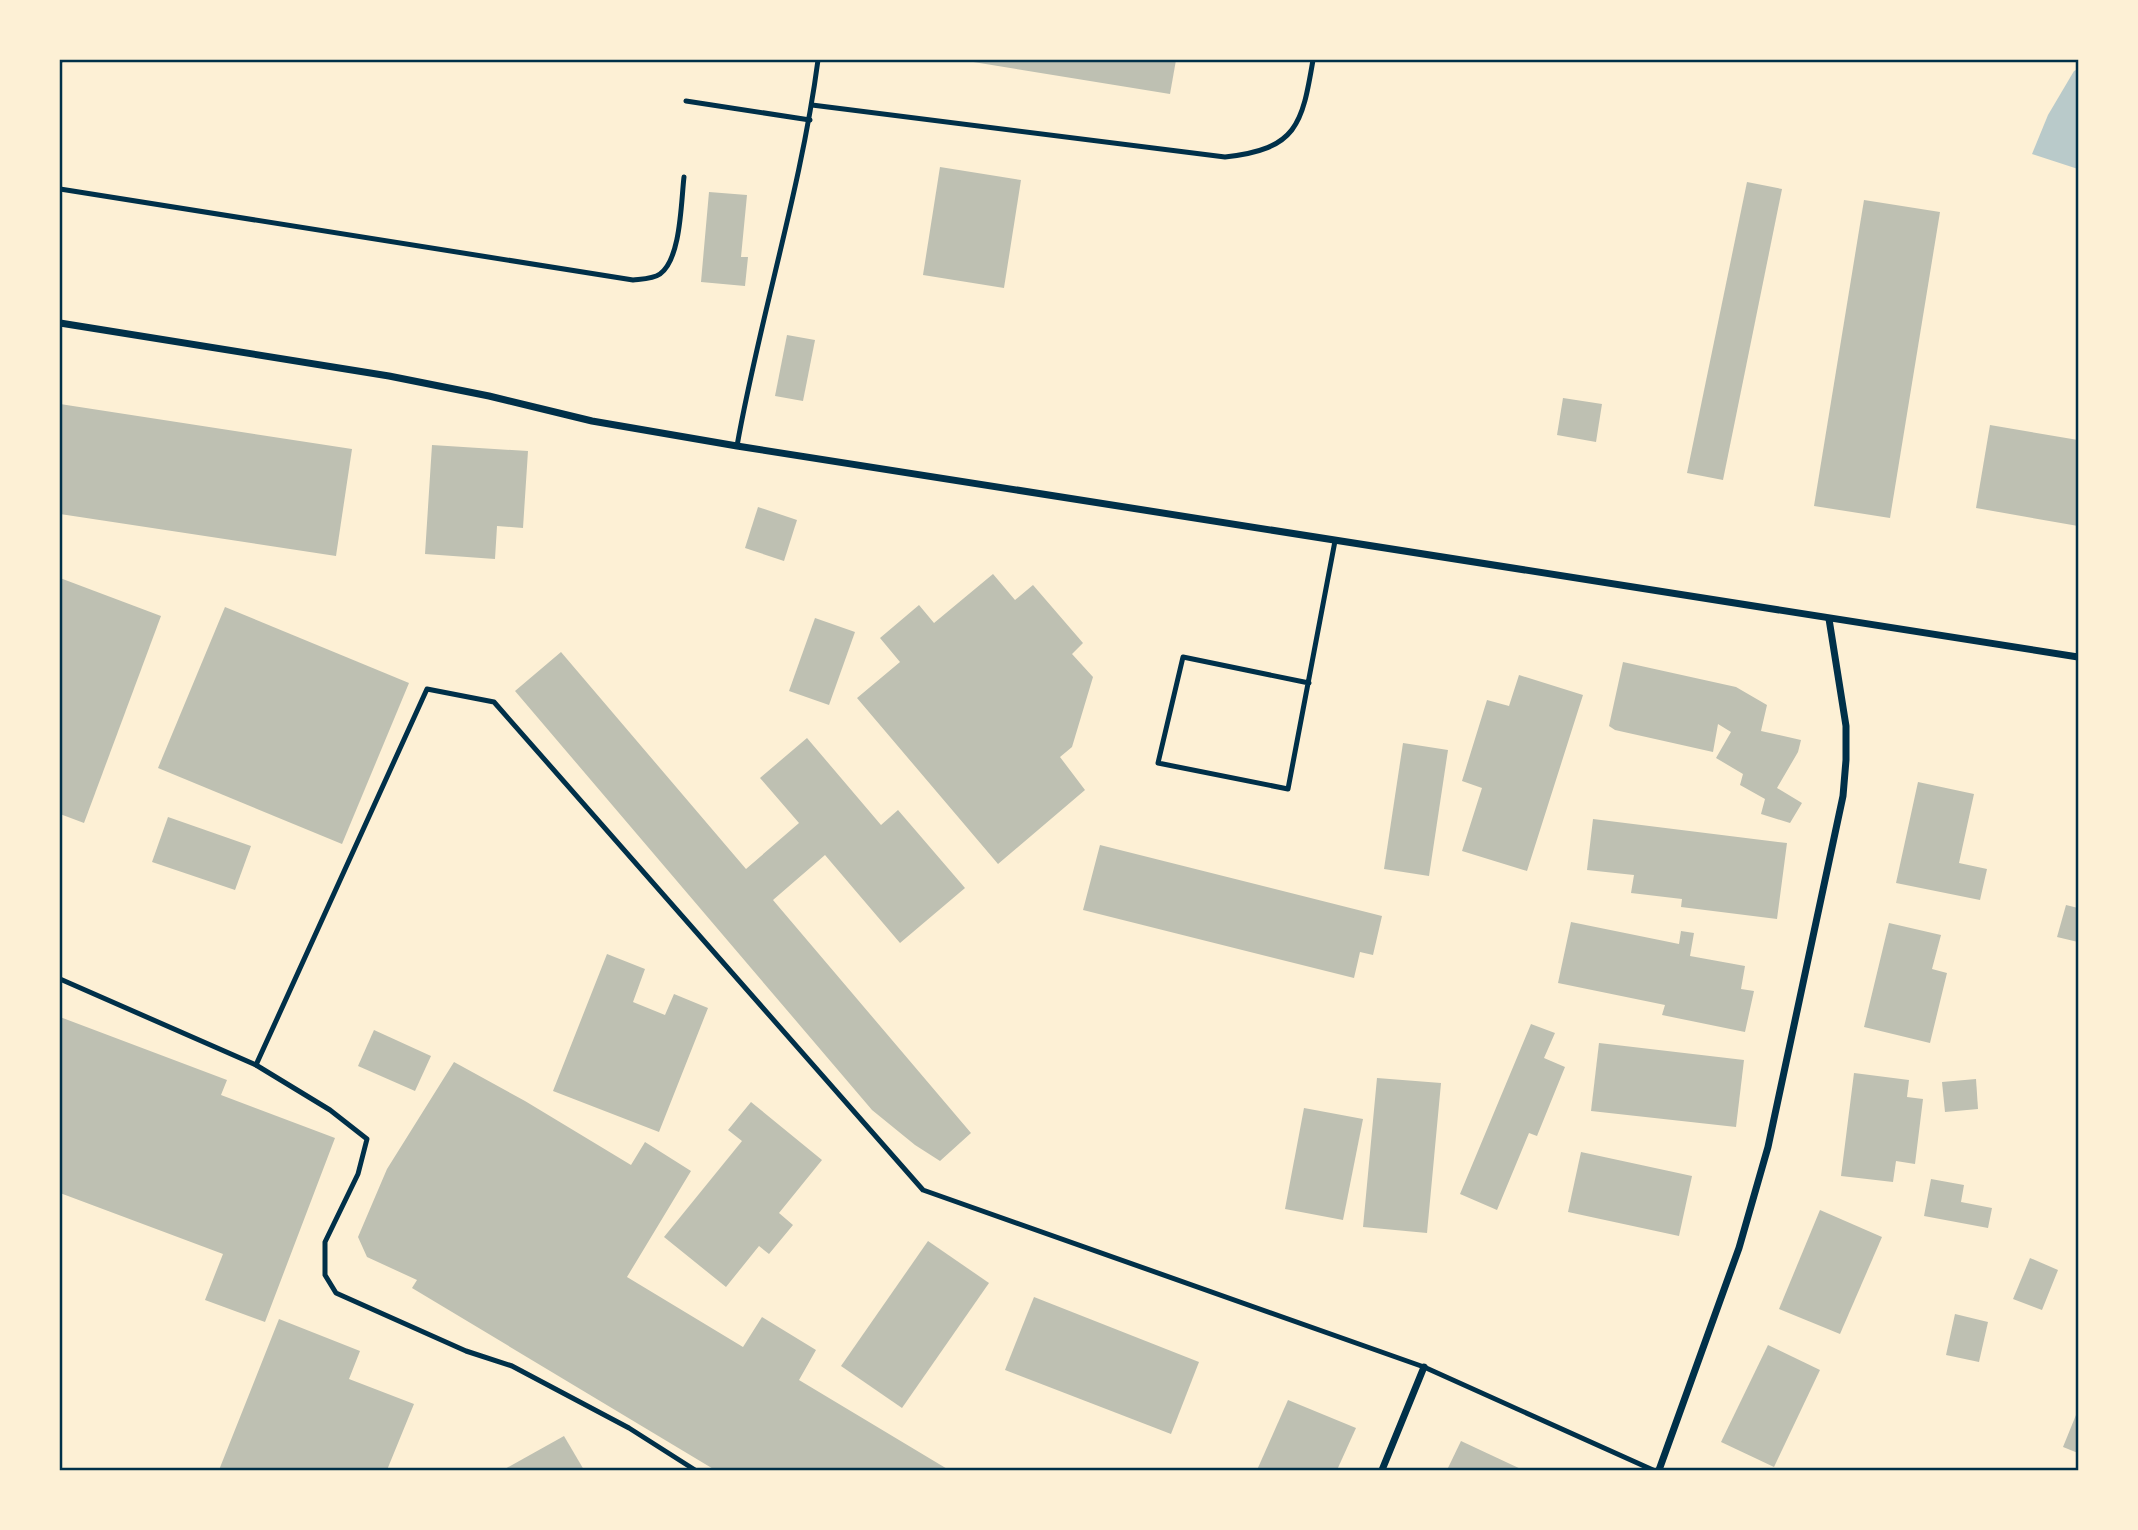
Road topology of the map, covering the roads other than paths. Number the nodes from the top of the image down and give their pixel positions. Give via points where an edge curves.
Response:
1 (818, 60) edge
2 (1313, 60) edge
3 (686, 101) dead end
4 (812, 105) junction
5 (810, 120) junction
6 (684, 177) dead end
7 (60, 189) edge
8 (60, 323) edge
9 (737, 446) junction
10 (1335, 541) junction
11 (1829, 619) junction
12 (2078, 657) edge
13 (1309, 683) junction
14 (60, 979) edge
15 (256, 1065) junction
16 (1424, 1367) junction
17 (695, 1471) edge
18 (1382, 1471) edge
19 (1653, 1471) edge
20 (1659, 1471) edge

1 - 4 lane
2 - 4 lane via 1306,103 1279,144 1225,157
3 - 5 lane
4 - 5 lane
5 - 9 lane via 749,375
6 - 7 lane via 674,254 658,276 633,280
8 - 9 street via 388,376 592,421
9 - 10 street
10 - 11 street
10 - 13 lane
11 - 12 street
11 - 20 street via 1846,726 1843,796 1768,1147 1739,1248
13 - 13 lane via 1288,789 1158,763 1183,657
14 - 15 lane
15 - 16 lane via 427,690 494,702 923,1190
15 - 17 lane via 331,1110 366,1139 358,1174 325,1242 326,1275 336,1293 466,1351 512,1366 629,1428
16 - 18 street
16 - 19 lane

